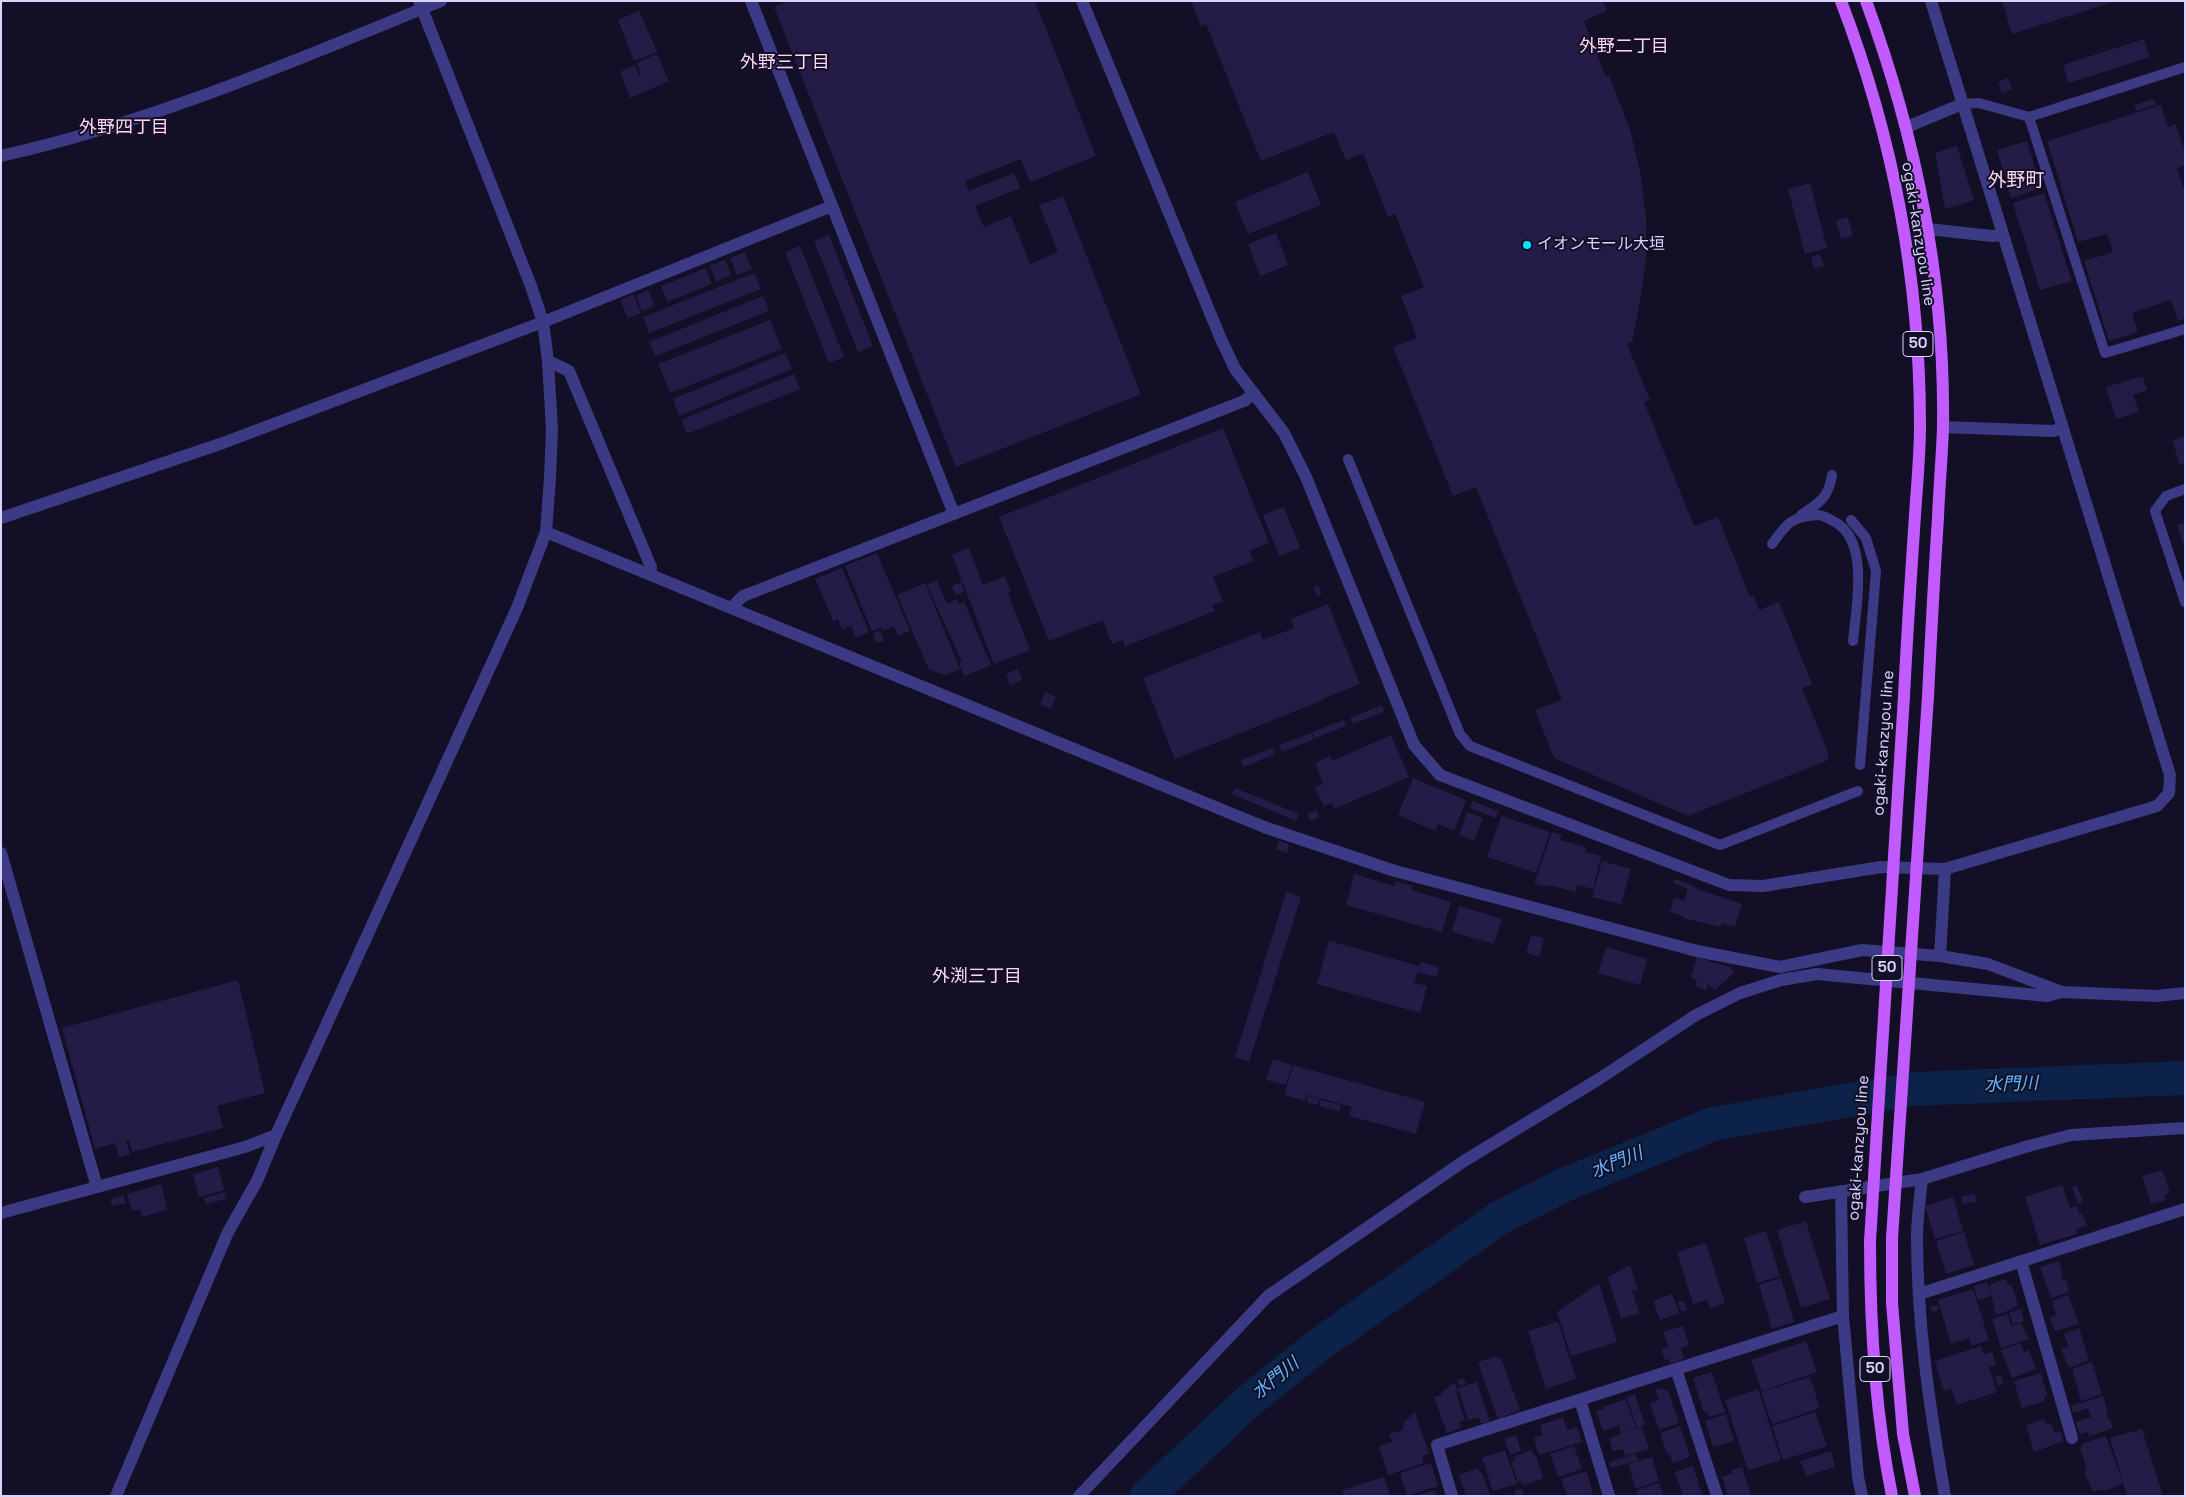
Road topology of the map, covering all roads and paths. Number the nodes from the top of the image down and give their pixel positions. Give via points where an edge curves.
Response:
1 (441, 1) edge
2 (751, 1) edge
3 (1082, 1) edge
4 (1841, 1) edge
5 (1866, 1) edge
6 (1935, 2) edge
7 (420, 5) edge
8 (2185, 67) edge
9 (1962, 104) junction
10 (2029, 117) junction
11 (1907, 127) junction
12 (1, 156) edge
13 (832, 206) junction
14 (1928, 229) junction
15 (2003, 235) junction
16 (543, 322) junction
17 (2185, 328) edge
18 (548, 361) junction
19 (1254, 393) junction
20 (1943, 427) junction
21 (2062, 428) junction
22 (1348, 459) dead end
23 (1832, 475) dead end
24 (2185, 489) edge
25 (954, 514) junction
26 (1800, 516) junction
27 (1, 518) edge
28 (1852, 520) dead end
29 (546, 532) junction
30 (1772, 544) dead end
31 (650, 574) junction
32 (2185, 602) edge
33 (732, 608) junction
34 (1853, 641) dead end
35 (1860, 765) dead end
36 (1858, 791) dead end
37 (1, 853) edge
38 (1945, 869) junction
39 (1940, 956) junction
40 (1780, 974) junction
41 (2062, 992) junction
42 (2185, 993) edge
43 (2185, 1128) edge
44 (276, 1135) junction
45 (1922, 1179) junction
46 (97, 1187) junction
47 (1841, 1191) junction
48 (1806, 1196) dead end
49 (2185, 1209) edge
50 (1, 1213) edge
51 (2021, 1261) junction
52 (1919, 1294) junction
53 (1842, 1316) junction
54 (1676, 1369) junction
55 (1580, 1400) junction
56 (2072, 1438) dead end
57 (116, 1496) edge
58 (1079, 1496) edge
59 (1452, 1496) edge
60 (1609, 1496) edge
61 (1717, 1496) edge
62 (1862, 1496) edge
63 (1892, 1496) edge
64 (1916, 1496) edge
65 (1944, 1496) edge

1 - 7 street
2 - 13 street
3 - 19 street via 1220,337 1235,368
4 - 63 main road, ogaki-kanzyou line / 50, bridge via 1885,136 1901,206 1918,352 1920,426 1870,1241 1870,1308 1881,1441
5 - 11 main road, ogaki-kanzyou line / 50
6 - 9 street
7 - 12 street via 214,92 54,144
7 - 16 street
8 - 10 lane
9 - 10 lane via 1979,103
9 - 11 street
9 - 15 street
10 - 17 lane via 2105,353
11 - 14 main road, ogaki-kanzyou line / 50
13 - 16 street
13 - 25 street
14 - 15 street
14 - 20 main road, ogaki-kanzyou line / 50 via 1941,352
15 - 21 street
16 - 18 street
16 - 27 street via 223,443
18 - 29 street via 552,430
18 - 31 street via 569,371 651,567
19 - 25 street via 1244,401
19 - 38 street via 1284,433 1306,477 1414,745 1440,775 1729,885 1763,886 1881,867
20 - 21 street via 2053,432
20 - 64 main road, ogaki-kanzyou line / 50, bridge via 1892,1238 1892,1303 1902,1425
21 - 38 street via 2170,776 2169,793 2157,806
22 - 36 lane via 1460,734 1470,746 1720,845
23 - 26 lane via 1830,490 1822,501
24 - 32 lane via 2166,496 2155,511
25 - 33 street via 743,596
26 - 30 lane via 1785,525
26 - 34 lane via 1822,515 1840,524 1852,542 1859,569
28 - 35 lane via 1866,538 1876,571
29 - 31 street
29 - 44 street via 517,608
31 - 33 street
33 - 40 street via 1264,827 1414,876
37 - 46 street
38 - 39 street
39 - 40 street via 1862,950
39 - 41 street via 1988,964
40 - 41 street via 1817,974 2047,996
40 - 58 street via 1696,1014 1464,1161 1268,1296
41 - 42 street via 2156,996
43 - 45 street via 2071,1135
44 - 46 street via 245,1147
44 - 57 street via 257,1181 228,1232
45 - 47 street
45 - 52 street via 1917,1235
46 - 50 street
47 - 48 street
47 - 53 street
49 - 51 street
51 - 52 street
51 - 56 street
52 - 65 street via 1927,1398
53 - 54 street
53 - 62 street
54 - 55 street
54 - 61 street
55 - 59 street via 1437,1445
55 - 60 street

